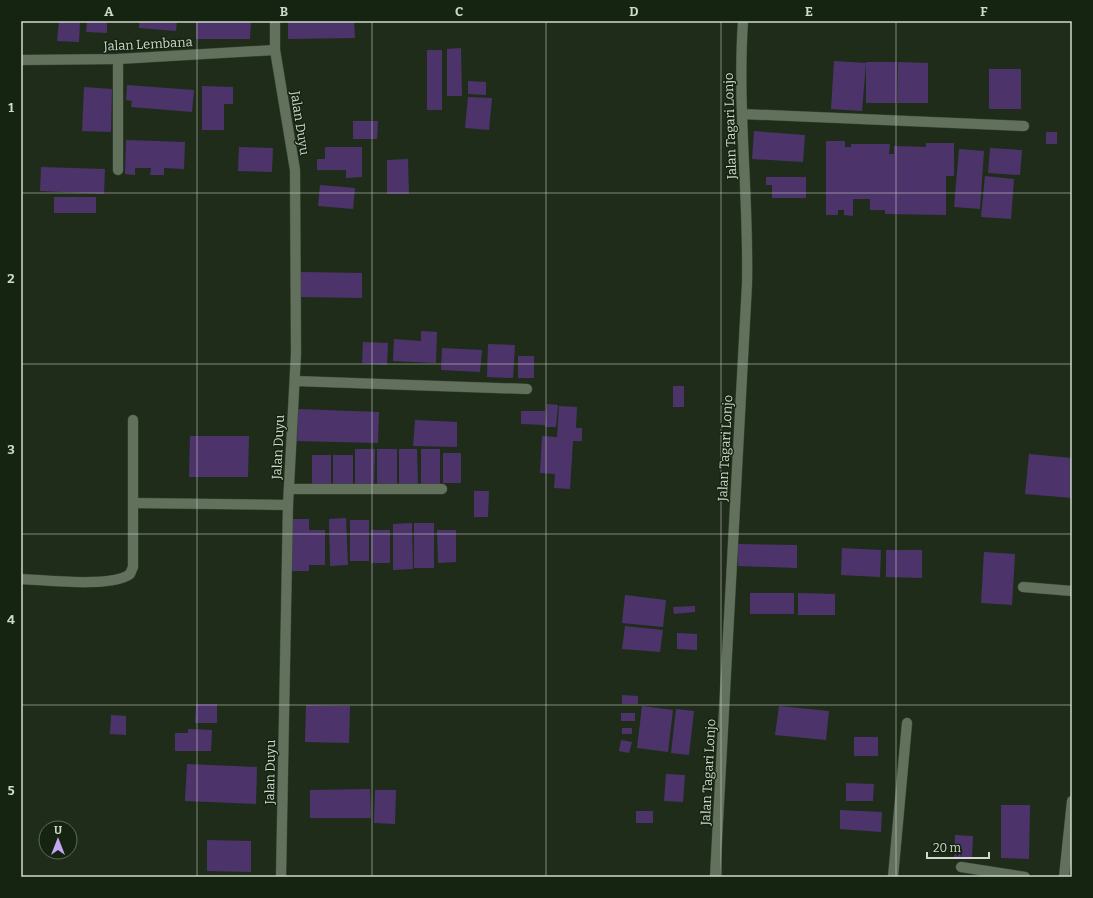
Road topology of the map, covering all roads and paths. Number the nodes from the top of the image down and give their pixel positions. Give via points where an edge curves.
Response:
1 (275, 21) edge
2 (743, 21) edge
3 (275, 50) junction
4 (21, 60) edge
5 (118, 60) junction
6 (742, 114) junction
7 (1024, 126) dead end
8 (118, 170) dead end
9 (295, 381) junction
10 (527, 389) dead end
11 (133, 420) dead end
12 (289, 489) junction
13 (442, 489) dead end
14 (133, 503) junction
15 (288, 505) junction
16 (21, 578) edge
17 (1023, 586) dead end
18 (1072, 591) edge
19 (907, 723) dead end
20 (1072, 801) edge
21 (961, 867) dead end
22 (281, 877) edge
23 (716, 877) edge
24 (893, 877) edge
25 (1025, 877) edge
26 (1064, 877) edge

1 - 3 street, Jalan Duyu
2 - 6 street, Jalan Tagari Lonjo
3 - 5 street, Jalan Lembana
3 - 9 street, Jalan Duyu via 295,170
4 - 5 street, Jalan Lembana
5 - 8 street
6 - 7 street
6 - 23 street, Jalan Tagari Lonjo via 747,284
9 - 10 street
9 - 12 street, Jalan Duyu
11 - 14 street
12 - 13 street
12 - 15 street, Jalan Duyu
14 - 15 street
14 - 16 street via 133,567 126,577 101,582
15 - 22 street, Jalan Duyu
17 - 18 street
19 - 24 street
20 - 26 street
21 - 25 street

